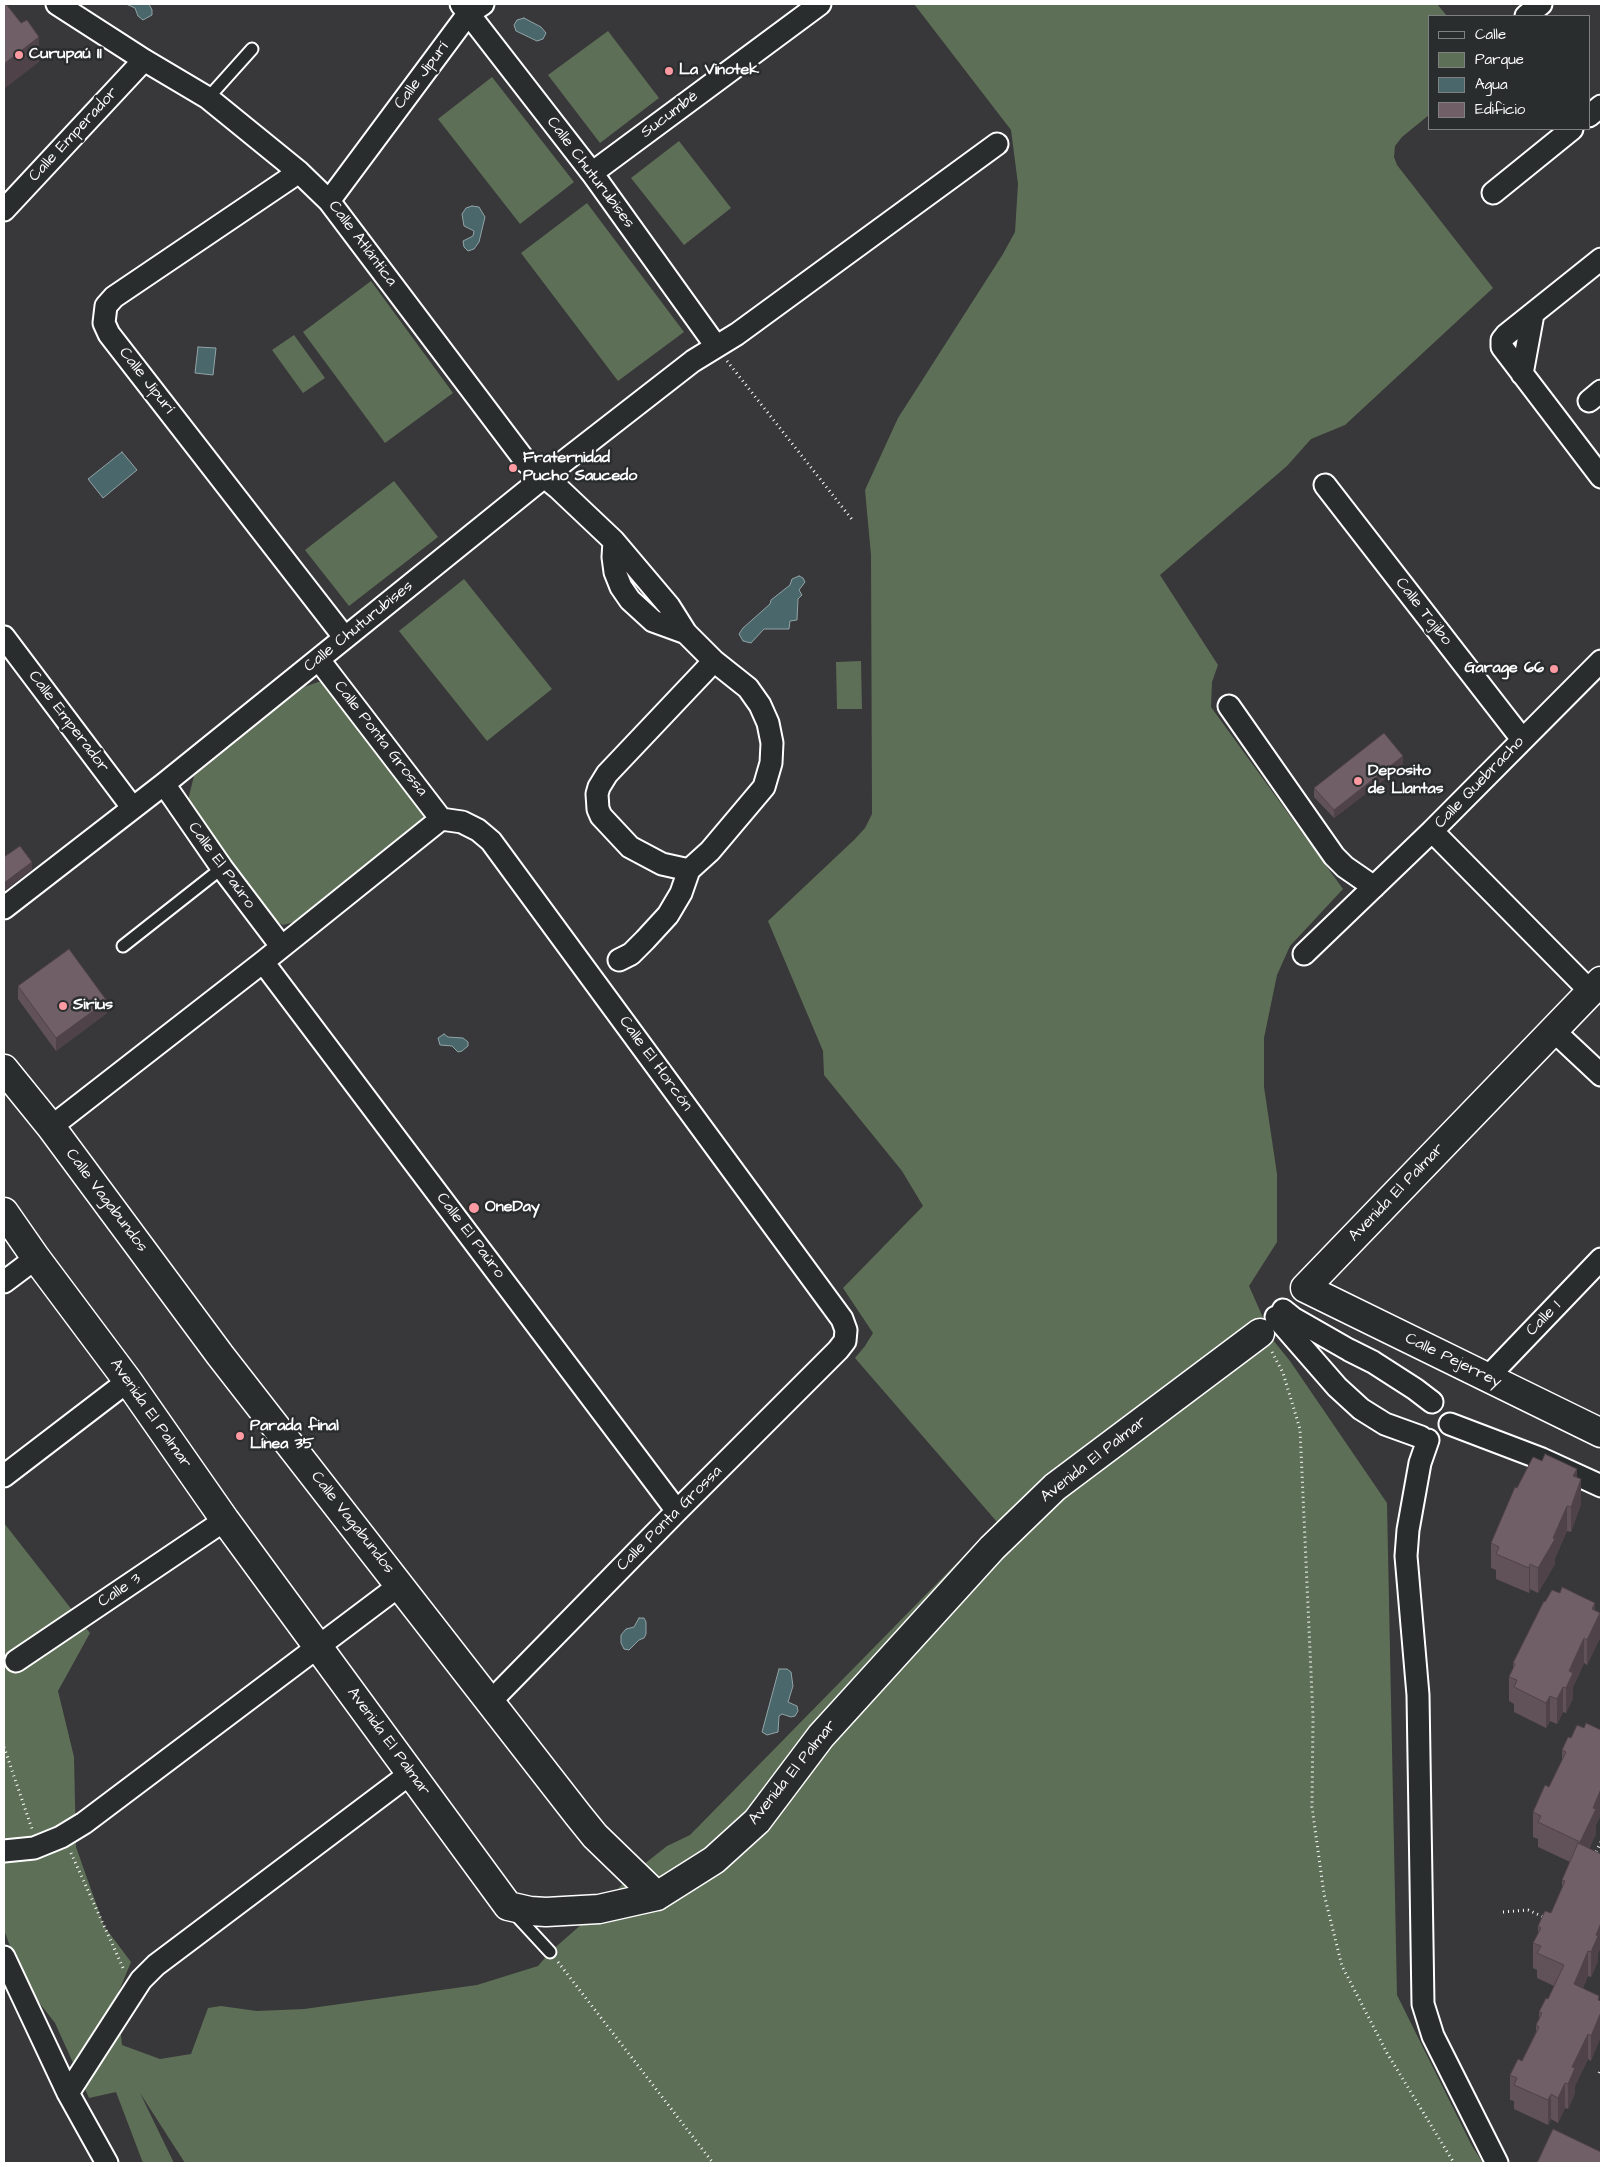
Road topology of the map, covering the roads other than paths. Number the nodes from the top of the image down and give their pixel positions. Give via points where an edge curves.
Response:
1 (57, 4) edge
2 (820, 4) edge
3 (1541, 4) edge
4 (471, 7) edge
5 (1527, 15) edge
6 (252, 49) dead end
7 (144, 60) junction
8 (208, 98) junction
9 (1601, 106) edge
10 (1590, 115) edge
11 (1571, 130) edge
12 (997, 144) dead end
13 (299, 172) junction
14 (592, 173) junction
15 (1493, 193) dead end
16 (329, 201) junction
17 (4, 210) edge
18 (1601, 259) edge
19 (716, 346) junction
20 (544, 477) junction
21 (1601, 477) edge
22 (1325, 485) dead end
23 (614, 541) junction
24 (686, 633) junction
25 (4, 637) edge
26 (345, 638) junction
27 (319, 660) junction
28 (714, 661) junction
29 (1601, 662) edge
30 (1229, 706) dead end
31 (1522, 739) junction
32 (164, 784) junction
33 (132, 807) junction
34 (441, 819) junction
35 (1432, 831) junction
36 (222, 868) junction
37 (689, 870) junction
38 (1374, 887) junction
39 (4, 908) edge
40 (123, 946) dead end
41 (280, 946) junction
42 (1304, 954) dead end
43 (619, 960) dead end
44 (263, 962) junction
45 (1596, 986) edge
46 (1554, 1031) junction
47 (4, 1068) edge
48 (1601, 1075) edge
49 (50, 1127) junction
50 (4, 1212) edge
51 (36, 1258) junction
52 (1601, 1259) edge
53 (4, 1282) edge
54 (1305, 1288) junction
55 (1273, 1320) junction
56 (846, 1335) joint
57 (1487, 1378) junction
58 (128, 1381) junction
59 (1432, 1402) junction
60 (1450, 1424) junction
61 (1601, 1433) edge
62 (1424, 1439) junction
63 (4, 1476) edge
64 (1601, 1486) edge
65 (677, 1511) junction
66 (225, 1520) junction
67 (400, 1585) junction
68 (318, 1647) junction
69 (16, 1661) dead end
70 (491, 1701) junction
71 (411, 1773) junction
72 (4, 1851) edge
73 (657, 1896) junction
74 (508, 1906) junction
75 (550, 1952) road end
76 (4, 1957) edge
77 (68, 2093) junction
78 (107, 2163) edge
79 (1497, 2163) edge

1 - 7 street, Calle Atlántica
2 - 14 street, Sucumbé
3 - 5 street
4 - 14 street, Calle Chuturubises
4 - 16 street, Calle Jipurí
6 - 8 lane
7 - 8 street, Calle Atlántica
7 - 17 street, Calle Emperador
8 - 13 street, Calle Atlántica
9 - 10 street
11 - 15 street
12 - 19 street, Calle Chuturubises via 737,334
13 - 16 street, Calle Atlántica
13 - 26 street, Calle Jipurí via 114,297 106,306 104,323
14 - 19 street, Calle Chuturubises
16 - 20 street, Calle Atlántica via 526,462
18 - 21 street via 1533,314 1522,374
19 - 20 street, Calle Chuturubises
20 - 23 street, Calle Atlántica
20 - 26 street, Calle Chuturubises
22 - 31 street, Calle Tajibo
23 - 24 street, Calle Atlántica via 669,606
23 - 24 street via 614,572 630,600 653,621
24 - 28 street
25 - 33 street, Calle Emperador
26 - 27 street, Calle Chuturubises
27 - 32 street, Calle Chuturubises
27 - 34 street, Calle Ponta Grossa
28 - 37 street via 748,688 760,705 772,743 771,764 764,787 710,851
28 - 37 street via 607,774 597,794 601,816 630,848 662,864
29 - 31 street, Calle Quebracho
30 - 38 street via 1334,856
31 - 35 street, Calle Quebracho
32 - 33 street, Calle Chuturubises
32 - 36 street, Calle El Paúro
33 - 39 street, Calle Chuturubises
34 - 41 street
34 - 56 street, Calle El Horcón via 462,822 491,841 842,1319
35 - 38 street
35 - 45 street, Calle Quebracho
36 - 40 lane
36 - 41 street, Calle El Paúro
37 - 43 street via 668,915 631,954
38 - 42 street
41 - 44 street
44 - 49 street
44 - 65 street, Calle El Paúro
45 - 46 street, Avenida El Palmar
46 - 48 street
46 - 54 street, Avenida El Palmar
47 - 49 street, Calle Vagabundos
49 - 67 street, Calle Vagabundos via 220,1355
50 - 51 street, Avenida El Palmar
51 - 53 street
51 - 58 street, Avenida El Palmar
52 - 57 street, Calle 1
54 - 55 street, Avenida El Palmar
54 - 57 street, Calle Pejerrey
55 - 59 street via 1293,1318 1373,1362
55 - 62 street via 1337,1388 1362,1409 1385,1424
55 - 73 street, Avenida El Palmar via 1055,1487 992,1548 821,1736 757,1821 714,1860
56 - 65 street, Calle Ponta Grossa via 838,1350
57 - 61 street, Calle Pejerrey
58 - 63 street
58 - 66 street, Avenida El Palmar
59 - 60 street via 1444,1407
59 - 62 street via 1419,1406 1412,1419 1413,1426
60 - 62 street via 1442,1437
60 - 64 street via 1542,1459
62 - 79 street via 1406,1556 1418,1695 1423,2004 1433,2036
65 - 70 street, Calle Ponta Grossa
66 - 68 street, Avenida El Palmar
66 - 69 street, Calle 3
67 - 68 street
67 - 70 street, Calle Vagabundos
68 - 71 street, Avenida El Palmar
68 - 72 street via 84,1823 38,1846
70 - 73 street, Calle Vagabundos via 595,1836
71 - 74 street, Avenida El Palmar
71 - 77 street via 156,1965 141,1980
73 - 74 street, Avenida El Palmar via 599,1909 546,1912
74 - 75 lane
76 - 77 street
77 - 78 street

